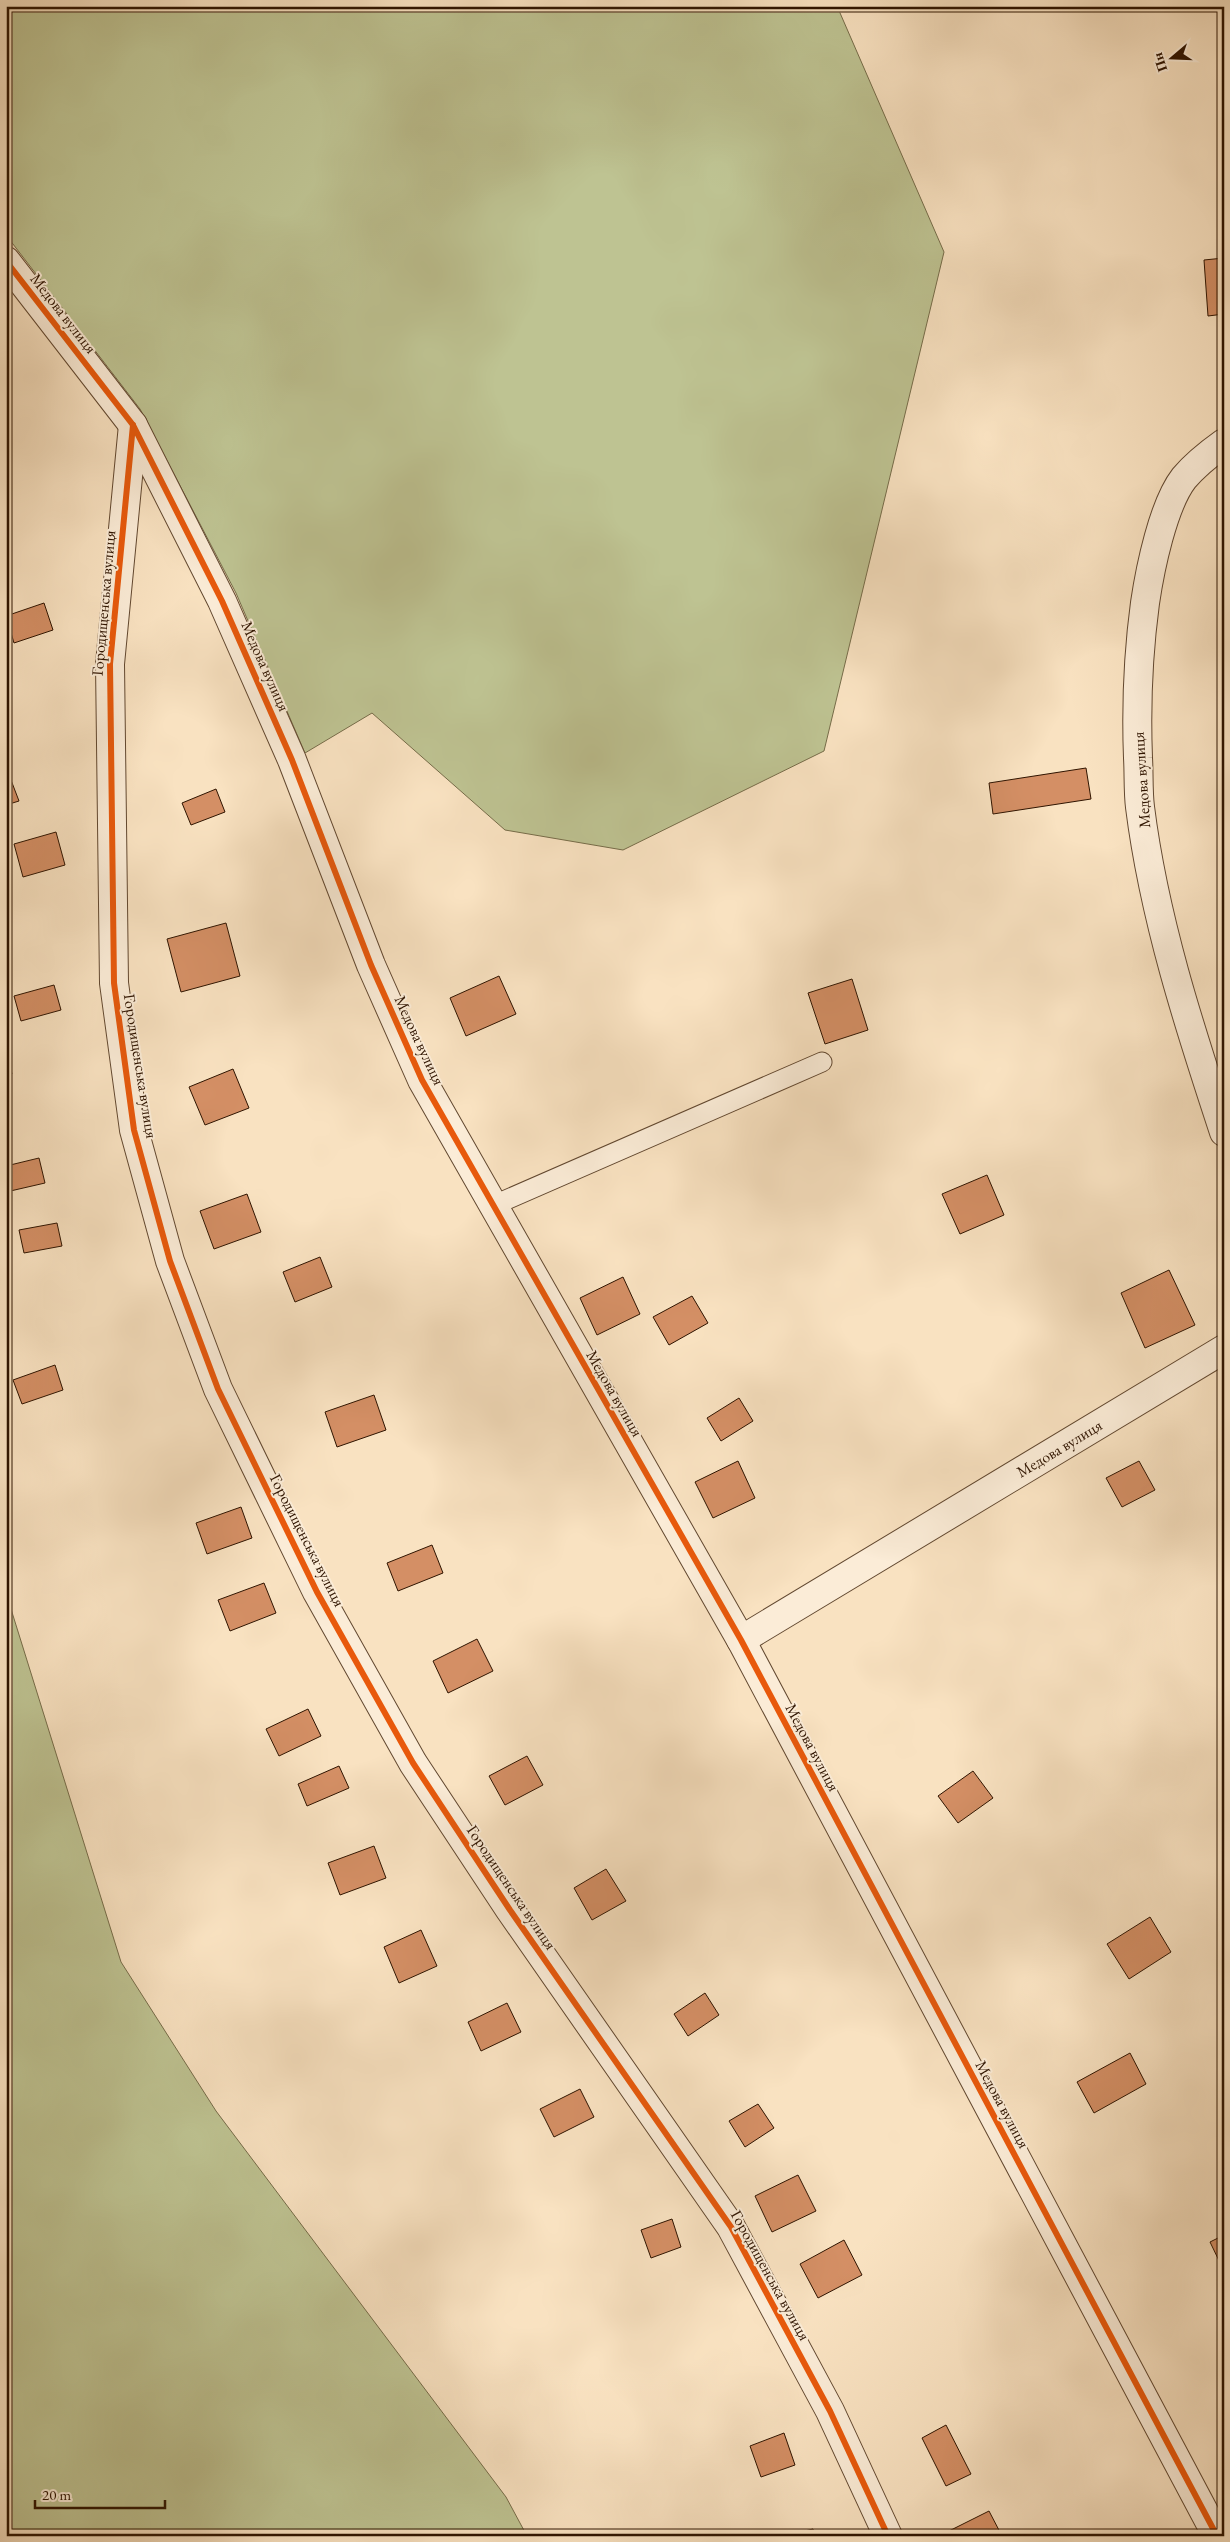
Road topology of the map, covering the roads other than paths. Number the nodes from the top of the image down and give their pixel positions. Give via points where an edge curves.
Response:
1 (6, 261) edge
2 (133, 425) junction
3 (1224, 443) edge
4 (822, 1062) dead end
5 (1224, 1132) edge
6 (492, 1206) junction
7 (1224, 1348) edge
8 (741, 1640) junction
9 (888, 2536) edge
10 (1217, 2536) edge

1 - 2 street, Медова вулиця
2 - 6 street, Медова вулиця via 222,601 292,760 371,965 422,1080
2 - 9 street, Городищенська вулиця via 110,664 114,983 134,1130 170,1261 218,1389 317,1592 412,1762 510,1910 731,2227 830,2411
3 - 5 street, Медова вулиця via 1183,479 1167,512 1149,575 1138,649 1137,719 1140,806 1156,897 1188,1022
4 - 6 lane
6 - 8 street, Медова вулиця
7 - 8 street, Медова вулиця
8 - 10 street, Медова вулиця

